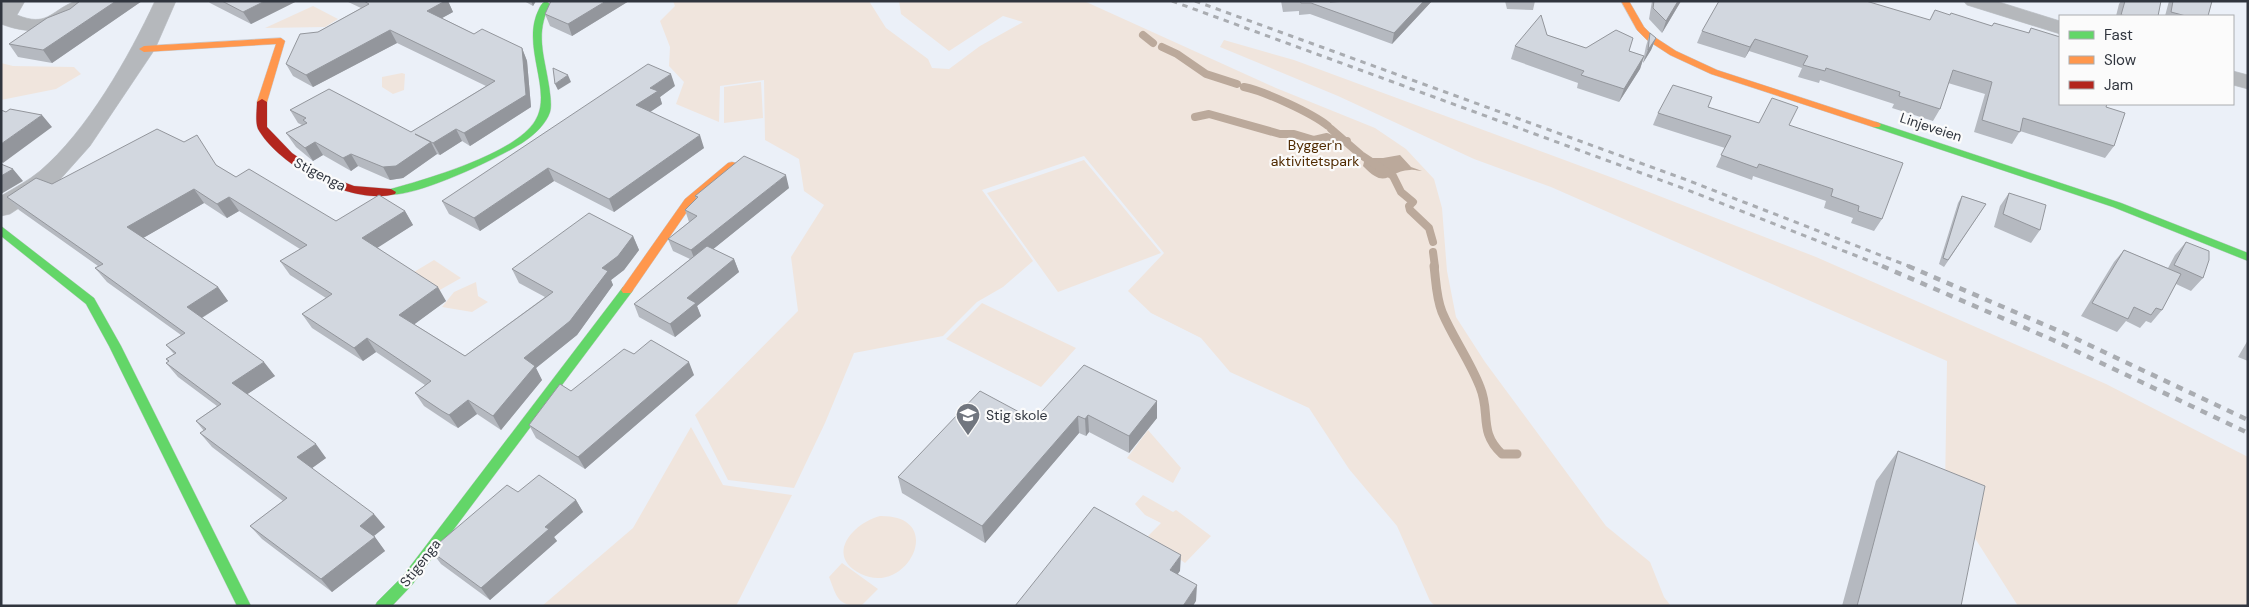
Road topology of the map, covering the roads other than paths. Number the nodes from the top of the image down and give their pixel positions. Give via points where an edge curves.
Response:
1 (15, 1) edge
2 (87, 1) edge
3 (166, 1) edge
4 (1625, 1) edge
5 (1974, 1) edge
6 (546, 4) dead end
7 (2059, 28) edge
8 (144, 49) junction
9 (2234, 78) edge
10 (2248, 82) edge
11 (732, 165) edge
12 (1, 208) edge
13 (1, 230) edge
14 (2248, 257) edge
15 (244, 606) edge
16 (382, 606) edge

1 - 2 street via 6,13 7,18 32,27 56,22
3 - 8 street
4 - 14 street, Linjeveien via 1638,28 1651,40 1705,68 2076,189
5 - 7 street
6 - 8 street, Stigenga via 537,24 545,109 542,122 523,139 494,154 411,188 386,192 368,192 334,184 283,154 262,127 262,97 281,41
8 - 12 street via 68,158 48,177
9 - 10 street
11 - 16 street, Stigenga via 689,201 604,323 407,581
13 - 15 street via 90,301

